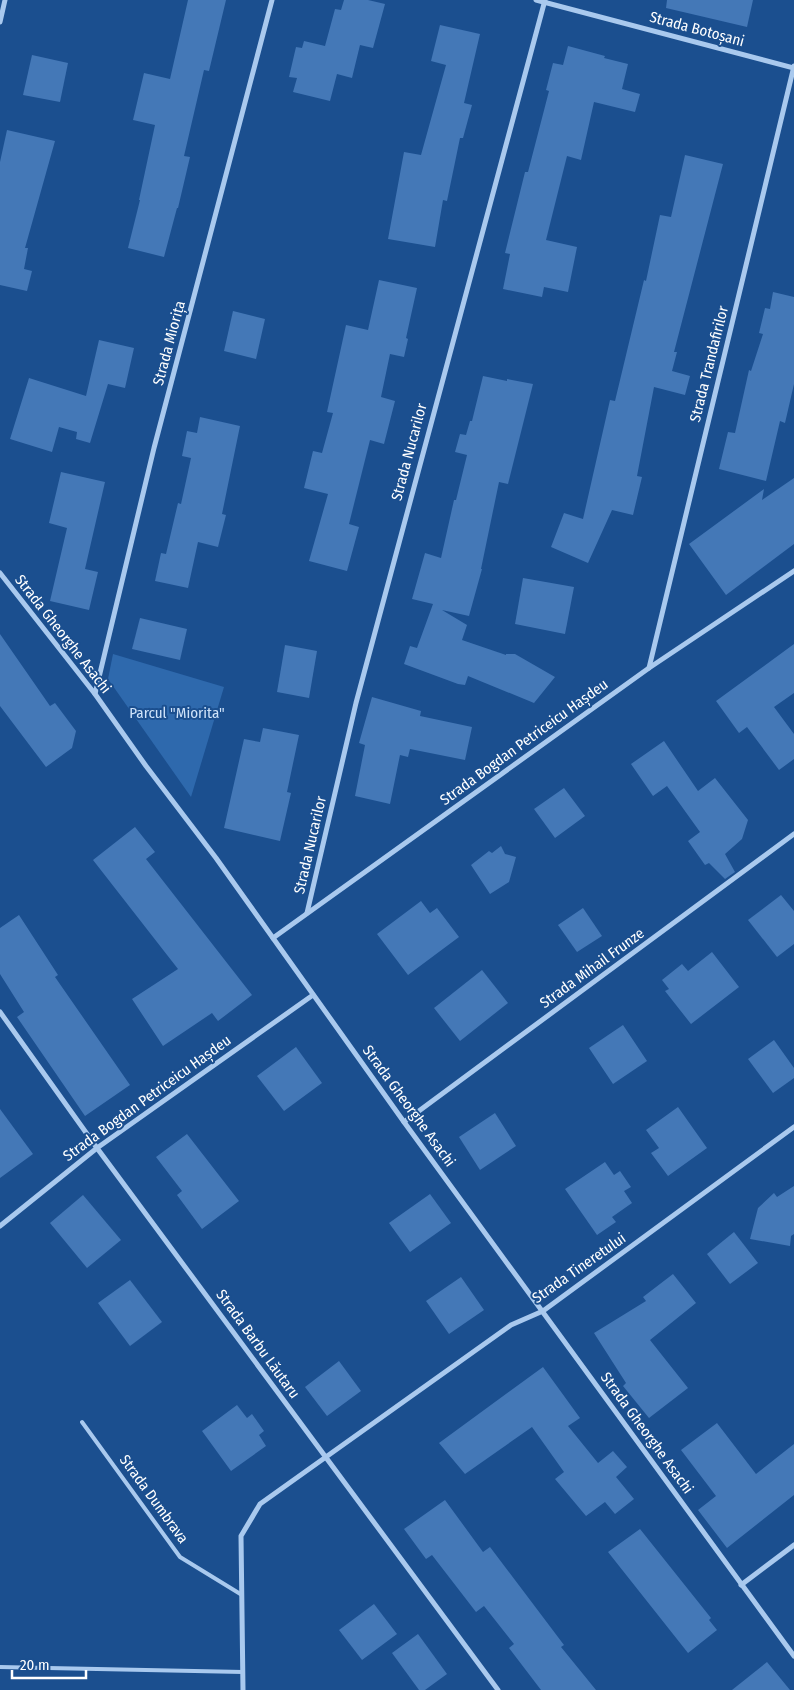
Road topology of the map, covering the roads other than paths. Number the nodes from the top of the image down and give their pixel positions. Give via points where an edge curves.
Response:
1 (5, 0) edge
2 (272, 0) edge
3 (536, 0) edge
4 (544, 1) edge
5 (0, 22) edge
6 (794, 67) edge
7 (794, 571) edge
8 (0, 573) edge
9 (649, 668) junction
10 (95, 694) junction
11 (794, 834) edge
12 (307, 913) junction
13 (273, 938) junction
14 (313, 995) junction
15 (0, 1012) edge
16 (404, 1122) junction
17 (794, 1127) edge
18 (97, 1148) junction
19 (0, 1226) edge
20 (544, 1311) junction
21 (82, 1422) dead end
22 (325, 1456) junction
23 (794, 1545) edge
24 (741, 1585) junction
25 (242, 1595) junction
26 (794, 1656) edge
27 (0, 1667) edge
28 (243, 1672) junction
29 (243, 1690) edge
30 (498, 1690) edge

1 - 5 street
2 - 10 street, Strada Miorița via 154,448
3 - 4 street, Strada Botoșani
4 - 6 street, Strada Botoșani
4 - 12 street, Strada Nucarilor via 358,693
6 - 9 street, Strada Trandafirilor
7 - 9 street, Strada Bogdan Petriceicu Hașdeu
8 - 10 street, Strada Gheorghe Asachi
9 - 12 street, Strada Bogdan Petriceicu Hașdeu
10 - 13 street, Strada Gheorghe Asachi
11 - 16 street, Strada Mihail Frunze
12 - 13 street, Strada Bogdan Petriceicu Hașdeu
13 - 14 street, Strada Gheorghe Asachi
14 - 16 street, Strada Gheorghe Asachi
14 - 18 street, Strada Bogdan Petriceicu Hașdeu
15 - 18 street, Strada Barbu Lăutaru
16 - 20 street, Strada Gheorghe Asachi
17 - 20 street, Strada Tineretului
18 - 19 street, Strada Bogdan Petriceicu Hașdeu
18 - 22 street, Strada Barbu Lăutaru
20 - 22 street, Strada Tineretului via 511,1326
20 - 24 street, Strada Gheorghe Asachi
21 - 25 lane, Strada Dumbrava via 180,1557
22 - 25 street via 260,1504 241,1536
22 - 30 street, Strada Barbu Lăutaru
23 - 24 street
24 - 26 street, Strada Gheorghe Asachi
25 - 28 street
27 - 28 lane
28 - 29 street

